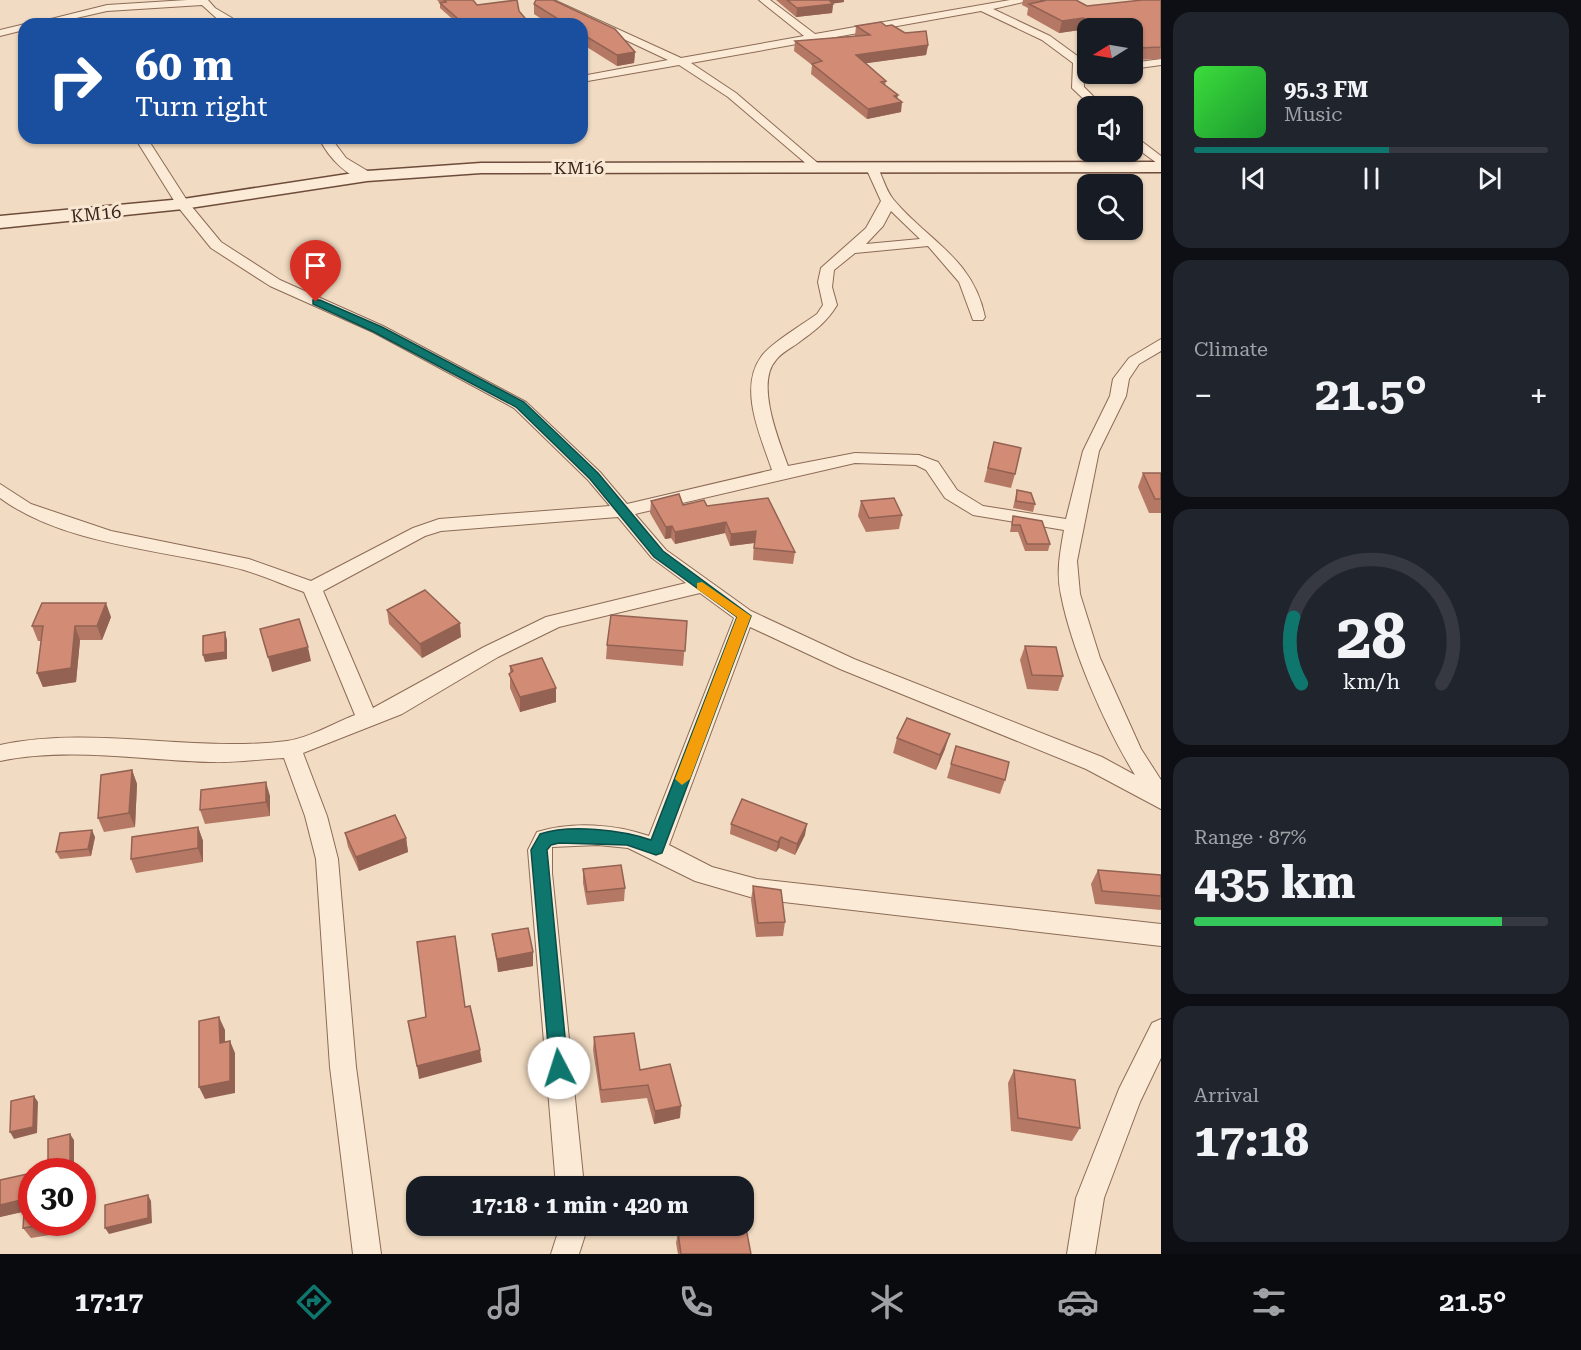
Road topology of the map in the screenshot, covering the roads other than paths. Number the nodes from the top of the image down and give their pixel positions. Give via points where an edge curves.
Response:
1 (546, 0) edge
2 (764, 0) edge
3 (1026, 0) edge
4 (203, 1) edge
5 (983, 8) junction
6 (63, 18) edge
7 (225, 18) edge
8 (585, 18) edge
9 (588, 19) edge
10 (18, 28) edge
11 (0, 33) edge
12 (813, 38) junction
13 (1077, 61) edge
14 (1161, 62) edge
15 (682, 63) junction
16 (1143, 64) edge
17 (588, 78) edge
18 (1080, 84) edge
19 (1086, 96) edge
20 (145, 144) edge
21 (328, 144) edge
22 (1143, 148) edge
23 (1161, 165) edge
24 (816, 168) junction
25 (872, 168) junction
26 (367, 176) junction
27 (888, 201) junction
28 (183, 204) junction
29 (0, 222) edge
30 (930, 243) junction
31 (854, 249) junction
32 (978, 317) dead end
33 (1161, 344) edge
34 (782, 473) junction
35 (3, 496) edge
36 (622, 511) junction
37 (1074, 526) junction
38 (702, 586) junction
39 (312, 588) junction
40 (744, 616) junction
41 (367, 719) junction
42 (291, 749) junction
43 (1132, 752) junction
44 (0, 753) edge
45 (1094, 763) junction
46 (1161, 799) edge
47 (656, 849) junction
48 (1161, 935) edge
49 (1161, 1031) edge
50 (569, 1176) edge
51 (571, 1236) edge
52 (367, 1254) edge
53 (565, 1254) edge
54 (1081, 1254) edge

1 - 8 street
2 - 12 street
3 - 5 street
4 - 6 street via 107,8
4 - 7 street
5 - 12 street
5 - 13 street
9 - 15 street
10 - 11 street
12 - 15 street
14 - 16 street
15 - 17 street
15 - 24 street via 732,95
18 - 19 street via 1078,88
20 - 28 street
21 - 26 street via 350,169
22 - 23 street
23 - 25 street, KM16
24 - 25 street, KM16
24 - 26 street, KM16 via 481,168
25 - 27 street
26 - 28 street, KM16
27 - 30 street
27 - 31 street via 883,218
28 - 29 street, KM16
28 - 36 street via 216,245 243,265 378,329 520,405 594,476
30 - 31 street
30 - 32 street via 952,262 965,281 977,302
31 - 34 street via 828,268 825,276 830,305 823,317 768,358 759,377 762,409
33 - 37 street via 1126,369 1118,396 1091,451
34 - 36 street
34 - 37 street via 855,458 919,460 932,466 963,504
35 - 39 street via 25,508 109,536 249,565
36 - 38 street via 658,554
36 - 39 street via 439,525
37 - 43 street via 1068,561 1070,594 1090,658
38 - 40 street
38 - 41 street via 553,622 491,652 395,708
39 - 41 street
40 - 45 street via 847,664
40 - 47 street
41 - 42 street
42 - 44 street via 213,753 61,746
42 - 52 street via 327,859 343,1067
43 - 45 street
43 - 46 street
45 - 46 street
47 - 48 street via 722,881 757,889
47 - 50 street via 627,838 559,837 546,839 539,850
49 - 54 street via 1128,1098 1090,1198
51 - 53 street

